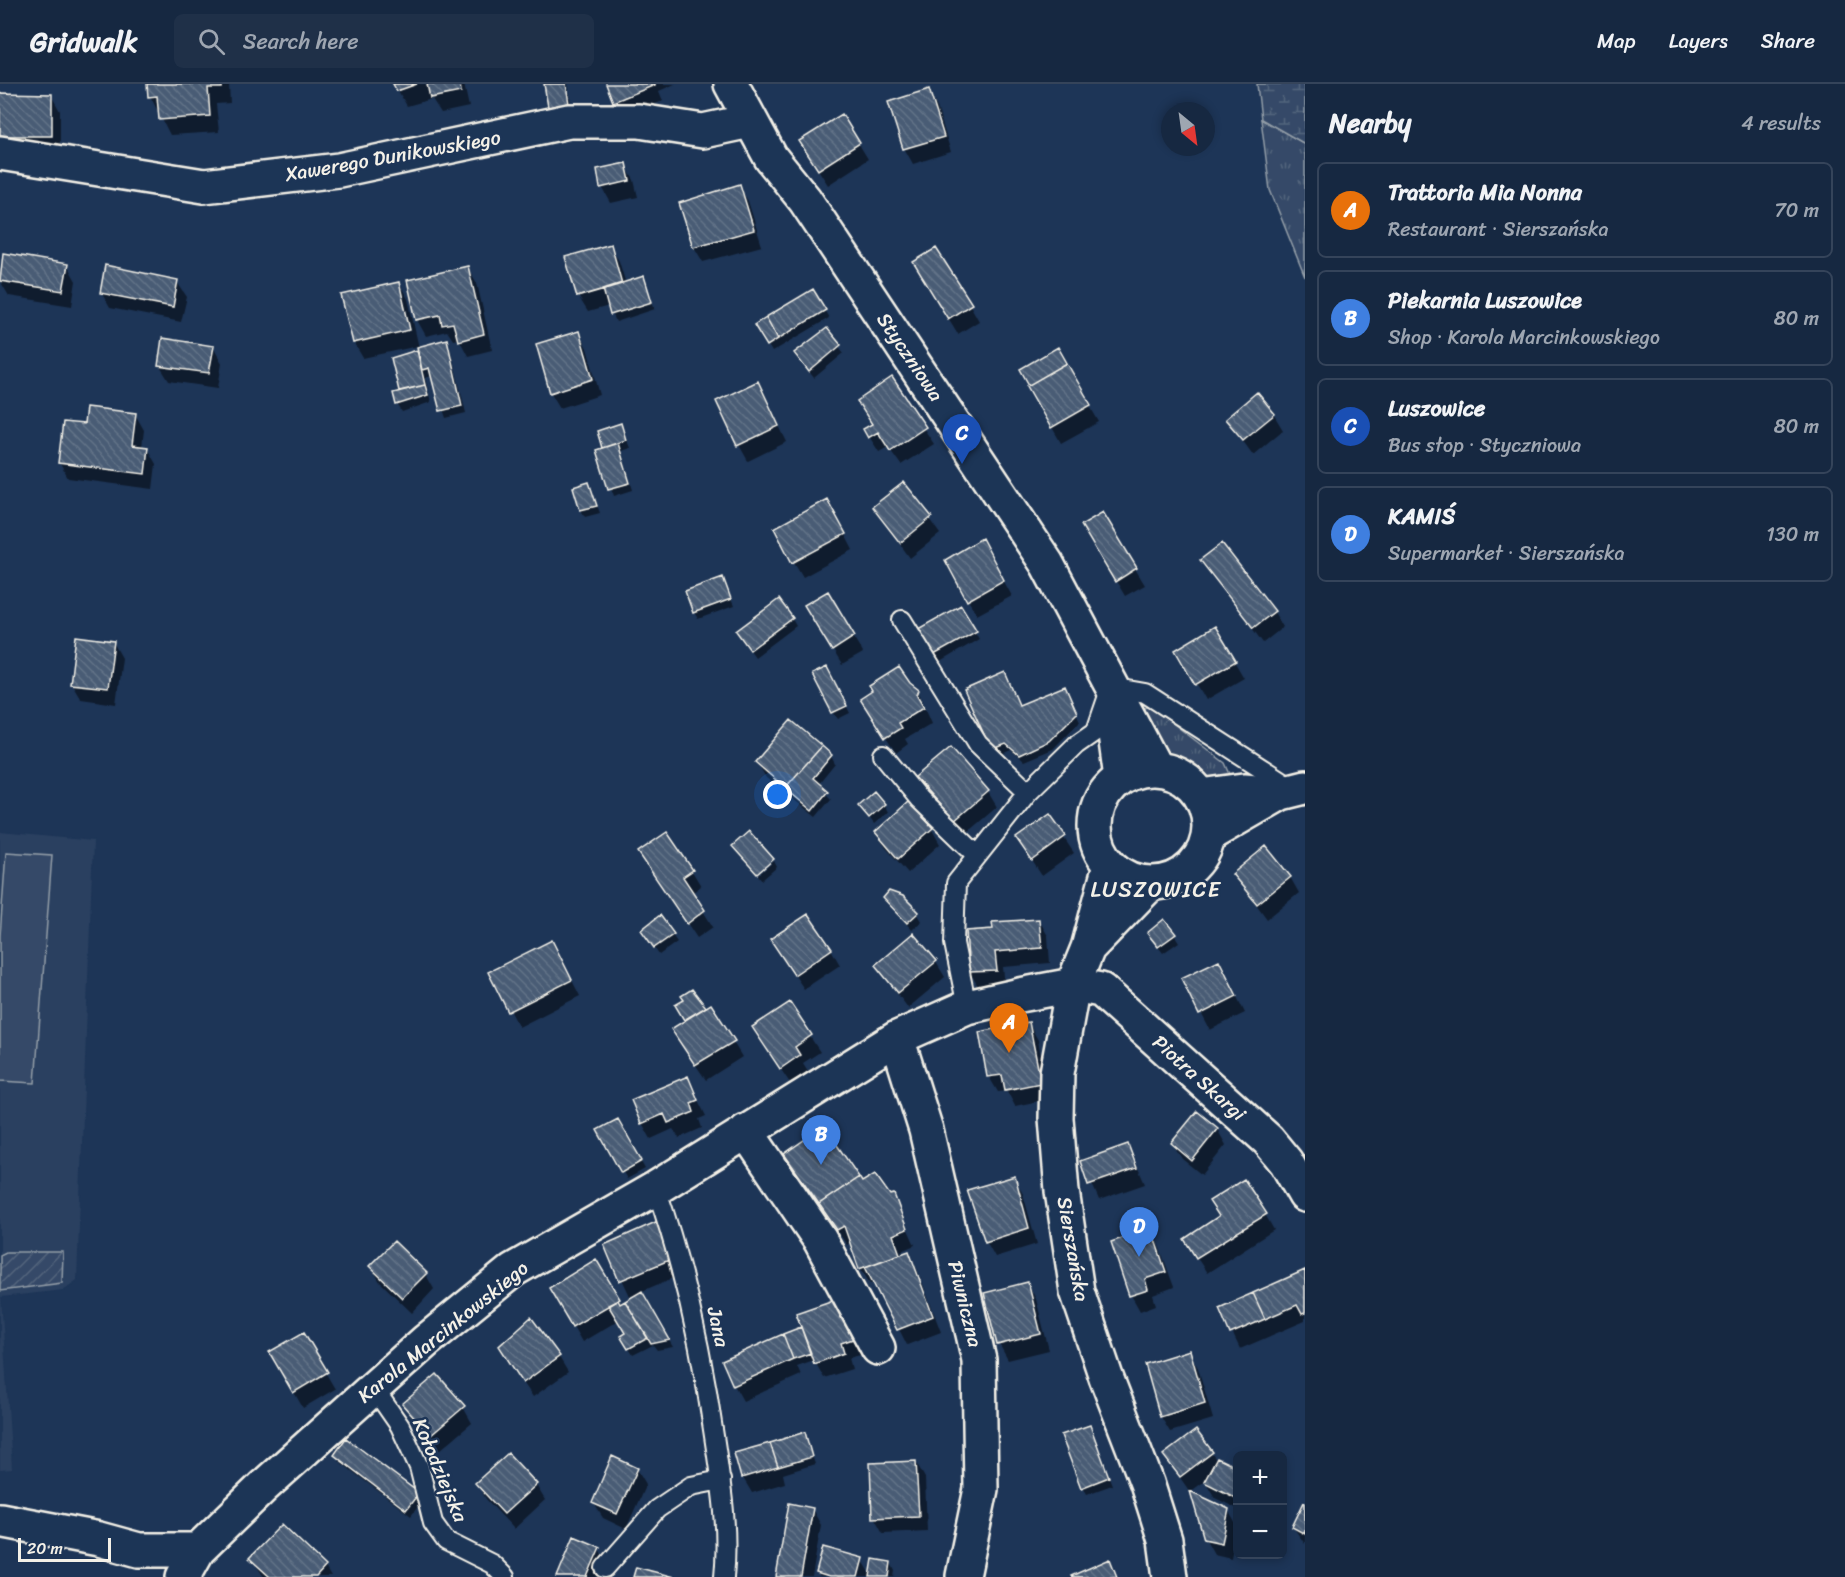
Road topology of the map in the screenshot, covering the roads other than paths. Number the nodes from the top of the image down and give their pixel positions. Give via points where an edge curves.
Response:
1 (731, 84) edge
2 (750, 121) junction
3 (0, 153) edge
4 (902, 620) dead end
5 (1113, 692) junction
6 (884, 755) dead end
7 (1156, 769) junction
8 (1121, 778) junction
9 (1294, 790) edge
10 (1028, 792) junction
11 (1201, 796) junction
12 (1210, 834) junction
13 (976, 854) junction
14 (1110, 866) junction
15 (1150, 884) junction
16 (1088, 948) junction
17 (1073, 985) junction
18 (968, 1007) junction
19 (897, 1038) junction
20 (746, 1131) junction
21 (656, 1188) junction
22 (1305, 1195) edge
23 (878, 1348) dead end
24 (373, 1387) junction
25 (721, 1480) junction
26 (1, 1514) edge
27 (191, 1563) edge
28 (605, 1568) dead end
29 (963, 1576) edge
30 (505, 1577) edge
31 (724, 1577) edge
32 (1170, 1577) edge

1 - 2 street, Styczniowa
2 - 3 street, Xawerego Dunikowskiego via 703,131 639,120 569,121 367,165 204,186
2 - 5 street, Styczniowa via 771,158 805,200 1047,564
4 - 10 lane via 978,744
5 - 7 street, Styczniowa
5 - 8 street, Styczniowa
5 - 9 lane via 1145,693
5 - 10 lane via 1096,731
6 - 13 lane via 919,799
7 - 8 street
7 - 11 street via 1190,782
8 - 14 street via 1100,803 1095,819 1101,852
9 - 11 street via 1244,790
9 - 12 street
10 - 13 lane
11 - 12 street via 1209,814
12 - 15 street via 1199,860 1178,878
13 - 18 lane via 956,883 954,943
14 - 15 street via 1128,879
14 - 16 street, Sierszańska
15 - 16 street, Sierszańska
16 - 17 street, Sierszańska
17 - 18 street, Karola Marcinkowskiego
17 - 22 street, Piotra Skargi via 1101,990 1268,1140
17 - 32 street, Sierszańska via 1057,1073 1056,1118 1077,1291 1147,1483 1165,1540
18 - 19 street, Karola Marcinkowskiego
19 - 20 street, Karola Marcinkowskiego
19 - 29 street, Piwniczna via 926,1130 979,1360 981,1489
20 - 21 street, Karola Marcinkowskiego
20 - 23 street via 819,1240
21 - 24 street, Karola Marcinkowskiego via 513,1270
21 - 25 lane, Jana via 673,1237 702,1351
24 - 27 street, Karola Marcinkowskiego via 264,1486
24 - 30 lane, Kołodziejska via 400,1426 420,1467 433,1523 446,1541 492,1564
25 - 28 lane via 691,1486 657,1509
25 - 31 lane, Jana via 727,1546
26 - 27 street

